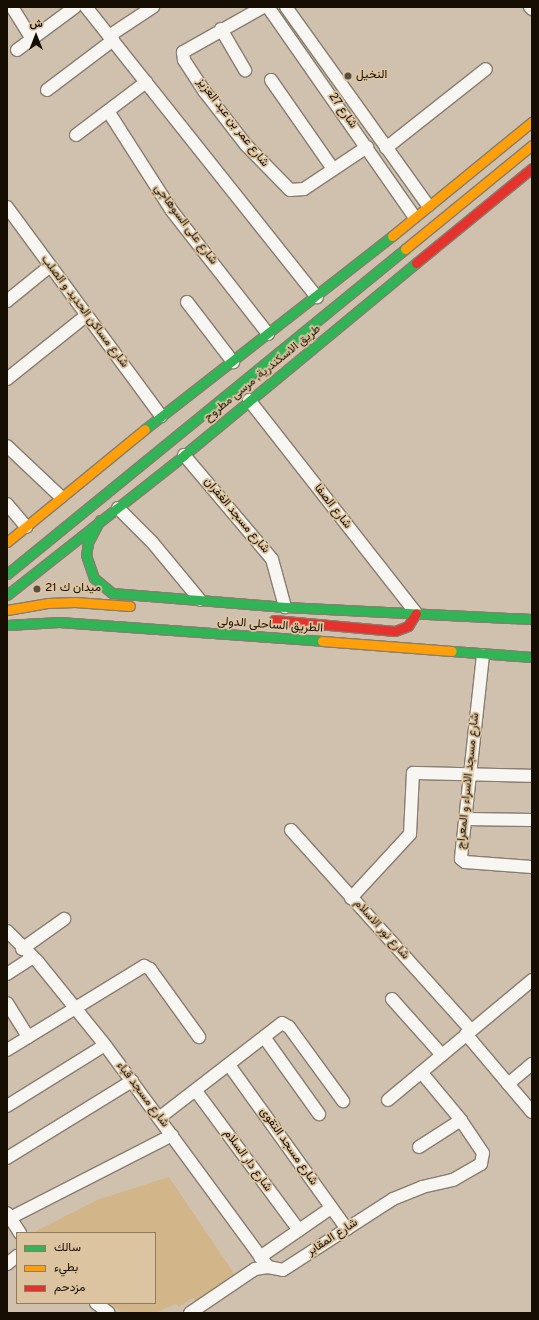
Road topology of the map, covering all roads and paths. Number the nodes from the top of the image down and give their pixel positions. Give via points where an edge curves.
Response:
1 (12, 7) edge
2 (75, 7) edge
3 (86, 7) edge
4 (152, 7) edge
5 (263, 7) edge
6 (268, 7) edge
7 (286, 7) edge
8 (221, 29) junction
9 (111, 38) junction
10 (32, 39) junction
11 (17, 50) dead end
12 (486, 69) dead end
13 (245, 70) dead end
14 (271, 80) dead end
15 (146, 82) junction
16 (47, 90) dead end
17 (108, 111) junction
18 (532, 122) edge
19 (76, 135) dead end
20 (532, 144) edge
21 (367, 147) junction
22 (386, 148) junction
23 (532, 168) edge
24 (333, 169) junction
25 (428, 205) junction
26 (7, 207) edge
27 (414, 216) junction
28 (11, 220) edge
29 (50, 266) junction
30 (317, 297) junction
31 (7, 301) edge
32 (187, 302) dead end
33 (87, 315) junction
34 (268, 334) junction
35 (233, 362) junction
36 (9, 372) edge
37 (249, 400) junction
38 (162, 416) junction
39 (7, 446) edge
40 (184, 455) junction
41 (61, 497) junction
42 (7, 504) edge
43 (118, 508) junction
44 (100, 520) junction
45 (26, 527) junction
46 (7, 542) edge
47 (7, 574) edge
48 (7, 595) edge
49 (200, 600) junction
50 (139, 607) dead end
51 (285, 607) junction
52 (7, 610) edge
53 (416, 613) junction
54 (266, 619) dead end
55 (532, 619) edge
56 (7, 625) edge
57 (483, 655) junction
58 (532, 657) edge
59 (470, 774) junction
60 (532, 776) edge
61 (465, 818) junction
62 (532, 820) edge
63 (291, 830) dead end
64 (532, 867) edge
65 (351, 898) junction
66 (64, 919) dead end
67 (7, 931) edge
68 (22, 949) junction
69 (33, 957) junction
70 (7, 974) edge
71 (532, 980) edge
72 (392, 999) dead end
73 (7, 1004) edge
74 (74, 1007) junction
75 (469, 1032) junction
76 (28, 1036) junction
77 (199, 1037) dead end
78 (264, 1037) junction
79 (105, 1045) junction
80 (7, 1050) edge
81 (442, 1055) junction
82 (532, 1064) edge
83 (229, 1065) junction
84 (421, 1072) junction
85 (132, 1081) junction
86 (508, 1084) junction
87 (196, 1091) junction
88 (388, 1100) dead end
89 (343, 1101) dead end
90 (7, 1106) edge
91 (532, 1112) edge
92 (319, 1114) dead end
93 (159, 1118) junction
94 (461, 1120) junction
95 (172, 1135) junction
96 (419, 1147) dead end
97 (7, 1158) edge
98 (331, 1208) junction
99 (12, 1225) edge
100 (346, 1229) junction
101 (299, 1230) junction
102 (16, 1257) edge
103 (260, 1257) junction
104 (7, 1264) edge
105 (268, 1268) junction
106 (97, 1304) edge
107 (109, 1313) edge
108 (190, 1313) edge

1 - 10 street
2 - 10 street
3 - 9 street
4 - 9 street
5 - 8 street, شارع عمر بن عبد العزيز
6 - 21 street, شارع 27
7 - 22 street, شارع 27
8 - 13 street
8 - 24 street, شارع عمر بن عبد العزيز via 186,49 182,56 205,92 246,145 274,176 293,191 304,189
9 - 15 street
9 - 16 street
10 - 11 street
12 - 22 street
14 - 24 street
15 - 17 street
15 - 30 street
17 - 19 street
17 - 34 street, شارع على السوهاجي via 172,211
18 - 25 main road
20 - 47 main road
21 - 24 street, شارع عمر بن عبد العزيز
21 - 27 street, شارع 27
22 - 25 street, شارع 27
23 - 37 main road, طريق الاسكندرية, مرسى مطروح
25 - 27 main road
26 - 28 street, شارع مساكن الحديد و الصلب
27 - 30 main road
28 - 29 street, شارع مساكن الحديد و الصلب
29 - 31 street
29 - 33 street, شارع مساكن الحديد و الصلب
30 - 34 main road
32 - 35 street
33 - 36 street
33 - 38 street, شارع مساكن الحديد و الصلب
34 - 35 main road
35 - 38 main road
37 - 40 main road, طريق الاسكندرية, مرسى مطروح
37 - 53 street, شارع الصفا
38 - 41 main road
39 - 41 street
40 - 43 main road, طريق الاسكندرية, مرسى مطروح
40 - 51 street, شارع مسجد الغفران via 272,559
41 - 45 main road
42 - 45 street
43 - 44 main road, طريق الاسكندرية, مرسى مطروح
43 - 49 street via 152,542
44 - 48 main road, طريق الاسكندرية, مرسى مطروح
44 - 49 main road, الطريق الساحلى الدولى via 88,543 86,555 94,578 102,586 112,593
45 - 46 main road
49 - 51 main road, الطريق الساحلى الدولى
50 - 52 main road via 75,602 48,603
51 - 53 main road, الطريق الساحلى الدولى
53 - 54 main road via 408,626 395,631
53 - 55 main road, الطريق الساحلى الدولى
56 - 57 main road, الطريق الساحلى الدولى via 59,622
57 - 58 main road, الطريق الساحلى الدولى
57 - 59 street, شارع مسجد الاسراء و المعراج
59 - 60 street
59 - 61 street, شارع مسجد الاسراء و المعراج
59 - 65 street via 413,773 410,834
61 - 62 street
61 - 64 street, شارع مسجد الاسراء و المعراج via 462,860
63 - 65 street, شارع نور الاسلام
65 - 75 street, شارع نور الاسلام
66 - 68 street
67 - 68 street, شارع مسجد قباء
68 - 69 street, شارع مسجد قباء
69 - 70 street
69 - 74 street, شارع مسجد قباء
71 - 75 street
72 - 81 street
73 - 76 street
74 - 76 street
74 - 77 street via 144,966 150,969
74 - 79 street, شارع مسجد قباء
75 - 81 street
75 - 86 street, شارع نور الاسلام
76 - 80 street
78 - 83 street
78 - 89 street via 278,1024 286,1024
78 - 92 street
79 - 85 street, شارع مسجد قباء
79 - 90 street
81 - 84 street
82 - 86 street
83 - 87 street
83 - 98 street, شارع مسجد التقوى
84 - 88 street
84 - 94 street
85 - 93 street, شارع مسجد قباء
85 - 97 street
86 - 91 street, شارع نور الاسلام
87 - 93 street
87 - 101 street, شارع دار السلام
93 - 95 street, شارع مسجد قباء
94 - 96 street
94 - 100 street, شارع المقابر via 483,1153 481,1164 453,1180 422,1187 393,1199
95 - 99 street
95 - 103 street, شارع مسجد قباء
98 - 100 street, شارع مسجد التقوى
98 - 101 street
100 - 105 street, شارع المقابر via 283,1270
101 - 103 street
102 - 104 street
103 - 105 street, شارع مسجد قباء
105 - 108 street, شارع المقابر via 256,1269
106 - 107 street

